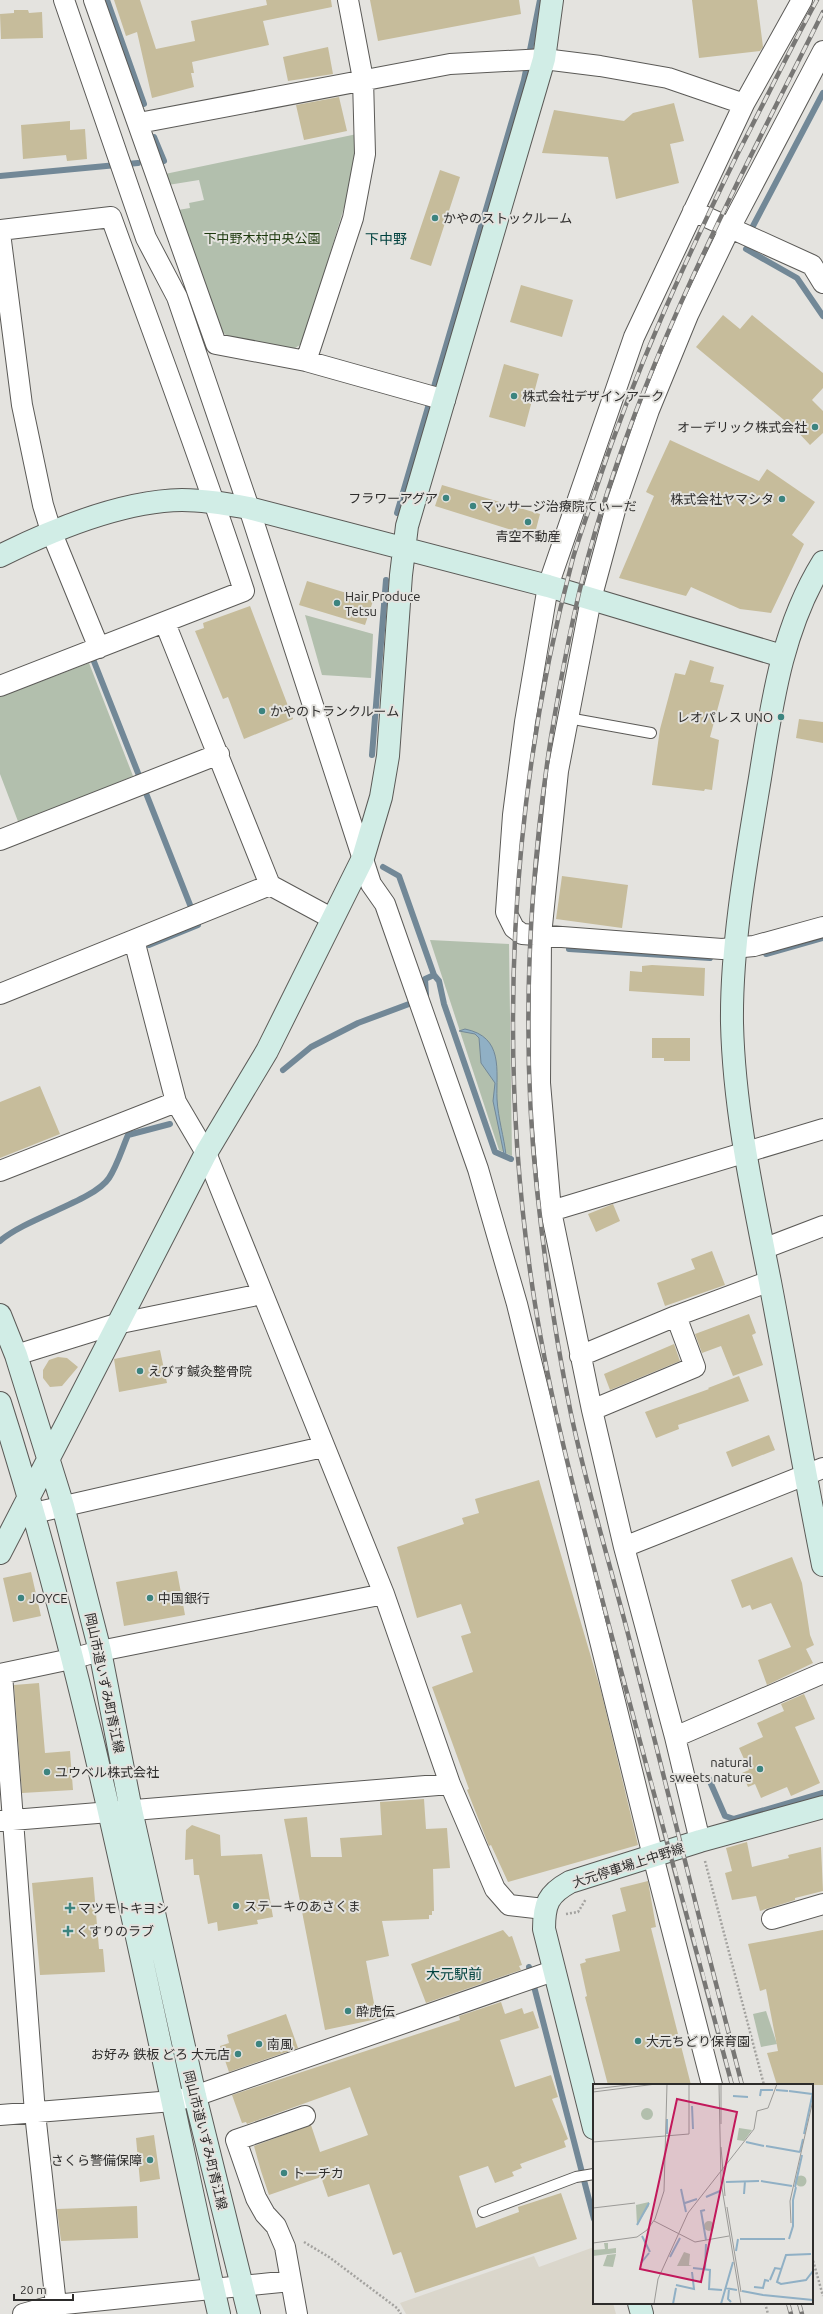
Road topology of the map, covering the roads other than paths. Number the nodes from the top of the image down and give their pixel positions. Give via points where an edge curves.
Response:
1 (64, 0) edge
2 (94, 0) edge
3 (348, 0) edge
4 (552, 0) edge
5 (802, 0) edge
6 (823, 51) edge
7 (533, 59) junction
8 (817, 71) edge
9 (364, 79) junction
10 (744, 104) junction
11 (139, 123) junction
12 (693, 211) junction
13 (730, 228) junction
14 (0, 231) edge
15 (818, 263) edge
16 (823, 283) edge
17 (306, 361) junction
18 (436, 397) junction
19 (215, 502) junction
20 (249, 508) junction
21 (51, 531) junction
22 (403, 548) junction
23 (0, 556) edge
24 (823, 562) edge
25 (548, 586) junction
26 (591, 599) junction
27 (165, 623) junction
28 (93, 650) junction
29 (782, 656) junction
30 (0, 686) edge
31 (568, 718) junction
32 (651, 733) dead end
33 (219, 754) junction
34 (0, 840) edge
35 (363, 858) junction
36 (270, 885) junction
37 (333, 919) junction
38 (823, 927) edge
39 (541, 935) junction
40 (134, 940) junction
41 (736, 948) junction
42 (0, 994) edge
43 (176, 1102) junction
44 (823, 1129) edge
45 (206, 1153) junction
46 (746, 1153) junction
47 (0, 1172) edge
48 (551, 1211) junction
49 (823, 1226) edge
50 (763, 1249) junction
51 (770, 1281) junction
52 (262, 1294) junction
53 (0, 1315) edge
54 (676, 1316) junction
55 (116, 1324) junction
56 (16, 1355) junction
57 (580, 1356) junction
58 (0, 1404) edge
59 (592, 1410) junction
60 (323, 1447) junction
61 (48, 1459) junction
62 (814, 1471) edge
63 (32, 1504) junction
64 (63, 1506) junction
65 (624, 1547) junction
66 (0, 1552) edge
67 (823, 1565) edge
68 (384, 1594) junction
69 (100, 1651) junction
70 (71, 1659) junction
71 (823, 1673) edge
72 (1, 1674) edge
73 (675, 1737) junction
74 (450, 1784) junction
75 (823, 1808) edge
76 (131, 1810) junction
77 (110, 1812) junction
78 (7, 1821) edge
79 (700, 1842) junction
80 (653, 1856) junction
81 (823, 1904) edge
82 (544, 1909) junction
83 (772, 1919) dead end
84 (539, 1976) junction
85 (712, 2084) edge
86 (194, 2096) junction
87 (173, 2101) junction
88 (35, 2113) junction
89 (0, 2116) edge
90 (305, 2116) dead end
91 (593, 2125) edge
92 (587, 2175) edge
93 (483, 2212) dead end
94 (291, 2281) junction
95 (243, 2286) junction
96 (214, 2289) junction
97 (639, 2304) edge
98 (56, 2309) edge
99 (22, 2314) edge
100 (219, 2314) edge
101 (248, 2314) edge
102 (297, 2314) edge
103 (642, 2314) edge

1 - 20 street via 146,238 176,297
2 - 11 street
3 - 9 street
4 - 7 street
5 - 10 street
6 - 8 street
7 - 9 street via 450,64
7 - 10 street via 600,66 668,78
7 - 18 street
8 - 13 street
9 - 11 street
9 - 17 street via 365,154 353,218
10 - 12 street
11 - 17 street via 216,344
12 - 13 street
12 - 25 street via 634,337
13 - 15 street
13 - 26 street via 688,315 649,410 616,503
14 - 19 street via 111,217
14 - 21 street via 22,405
15 - 16 street
17 - 18 street
18 - 22 street
19 - 20 street
19 - 21 street via 182,500 139,505
19 - 27 street via 244,591
20 - 22 street
20 - 35 street
21 - 23 street
21 - 28 street
22 - 25 street
22 - 35 street via 388,756 381,797
24 - 29 street via 796,616
25 - 26 street
25 - 39 street via 525,722 514,807 506,912 514,928 522,934
26 - 29 street
26 - 31 street
27 - 28 street
27 - 33 street
28 - 30 street
29 - 41 street via 774,689
31 - 32 lane
31 - 39 street via 558,771
33 - 34 street
33 - 36 street
35 - 37 street
35 - 80 street via 371,884 384,904 478,1169 517,1304
36 - 37 street
36 - 40 street
37 - 45 street via 266,1051
38 - 41 street via 754,946
39 - 41 street
39 - 48 street via 540,1083
40 - 42 street
40 - 43 street
41 - 46 street via 732,1020 734,1082
43 - 45 street
43 - 47 street
44 - 46 street
45 - 52 street
45 - 55 street
46 - 48 street
46 - 50 street
48 - 57 street
49 - 50 street
50 - 51 street
51 - 54 street
51 - 62 street
52 - 55 street
52 - 60 street
53 - 56 street, 岡山市道いずみ町青江線
54 - 57 street
54 - 59 street via 695,1367
55 - 56 street
55 - 61 street
56 - 61 street, 岡山市道いずみ町青江線
57 - 59 street
58 - 63 street, 岡山市道いずみ町青江線
59 - 65 street
60 - 64 street
60 - 68 street
61 - 63 street
61 - 64 street, 岡山市道いずみ町青江線
62 - 65 street
62 - 67 street
63 - 64 street
63 - 66 street
63 - 70 street, 岡山市道いずみ町青江線
64 - 69 street, 岡山市道いずみ町青江線
65 - 73 street
68 - 69 street
68 - 74 street
69 - 70 street
69 - 76 street, 岡山市道いずみ町青江線
70 - 72 street
70 - 77 street, 岡山市道いずみ町青江線
71 - 73 street
72 - 78 street
73 - 79 street
74 - 76 street
74 - 82 street via 495,1889 509,1905
75 - 79 street, 大元停車場上中野線
76 - 77 street
76 - 86 street, 岡山市道いずみ町青江線
77 - 78 street
77 - 87 street, 岡山市道いずみ町青江線
78 - 88 street
79 - 80 street, 大元停車場上中野線
80 - 82 street, 大元停車場上中野線 via 570,1882 560,1888
80 - 85 street
81 - 83 street
82 - 84 street
84 - 86 street
84 - 91 street
86 - 87 street
86 - 95 street, 岡山市道いずみ町青江線
87 - 88 street
87 - 96 street, 岡山市道いずみ町青江線
88 - 89 street
88 - 98 street
90 - 94 street via 236,2140 256,2198 276,2226 285,2247
92 - 93 lane
94 - 95 street
94 - 102 street
95 - 96 street
95 - 101 street, 岡山市道いずみ町青江線
96 - 98 street
96 - 100 street, 岡山市道いずみ町青江線
97 - 103 street
98 - 99 street

